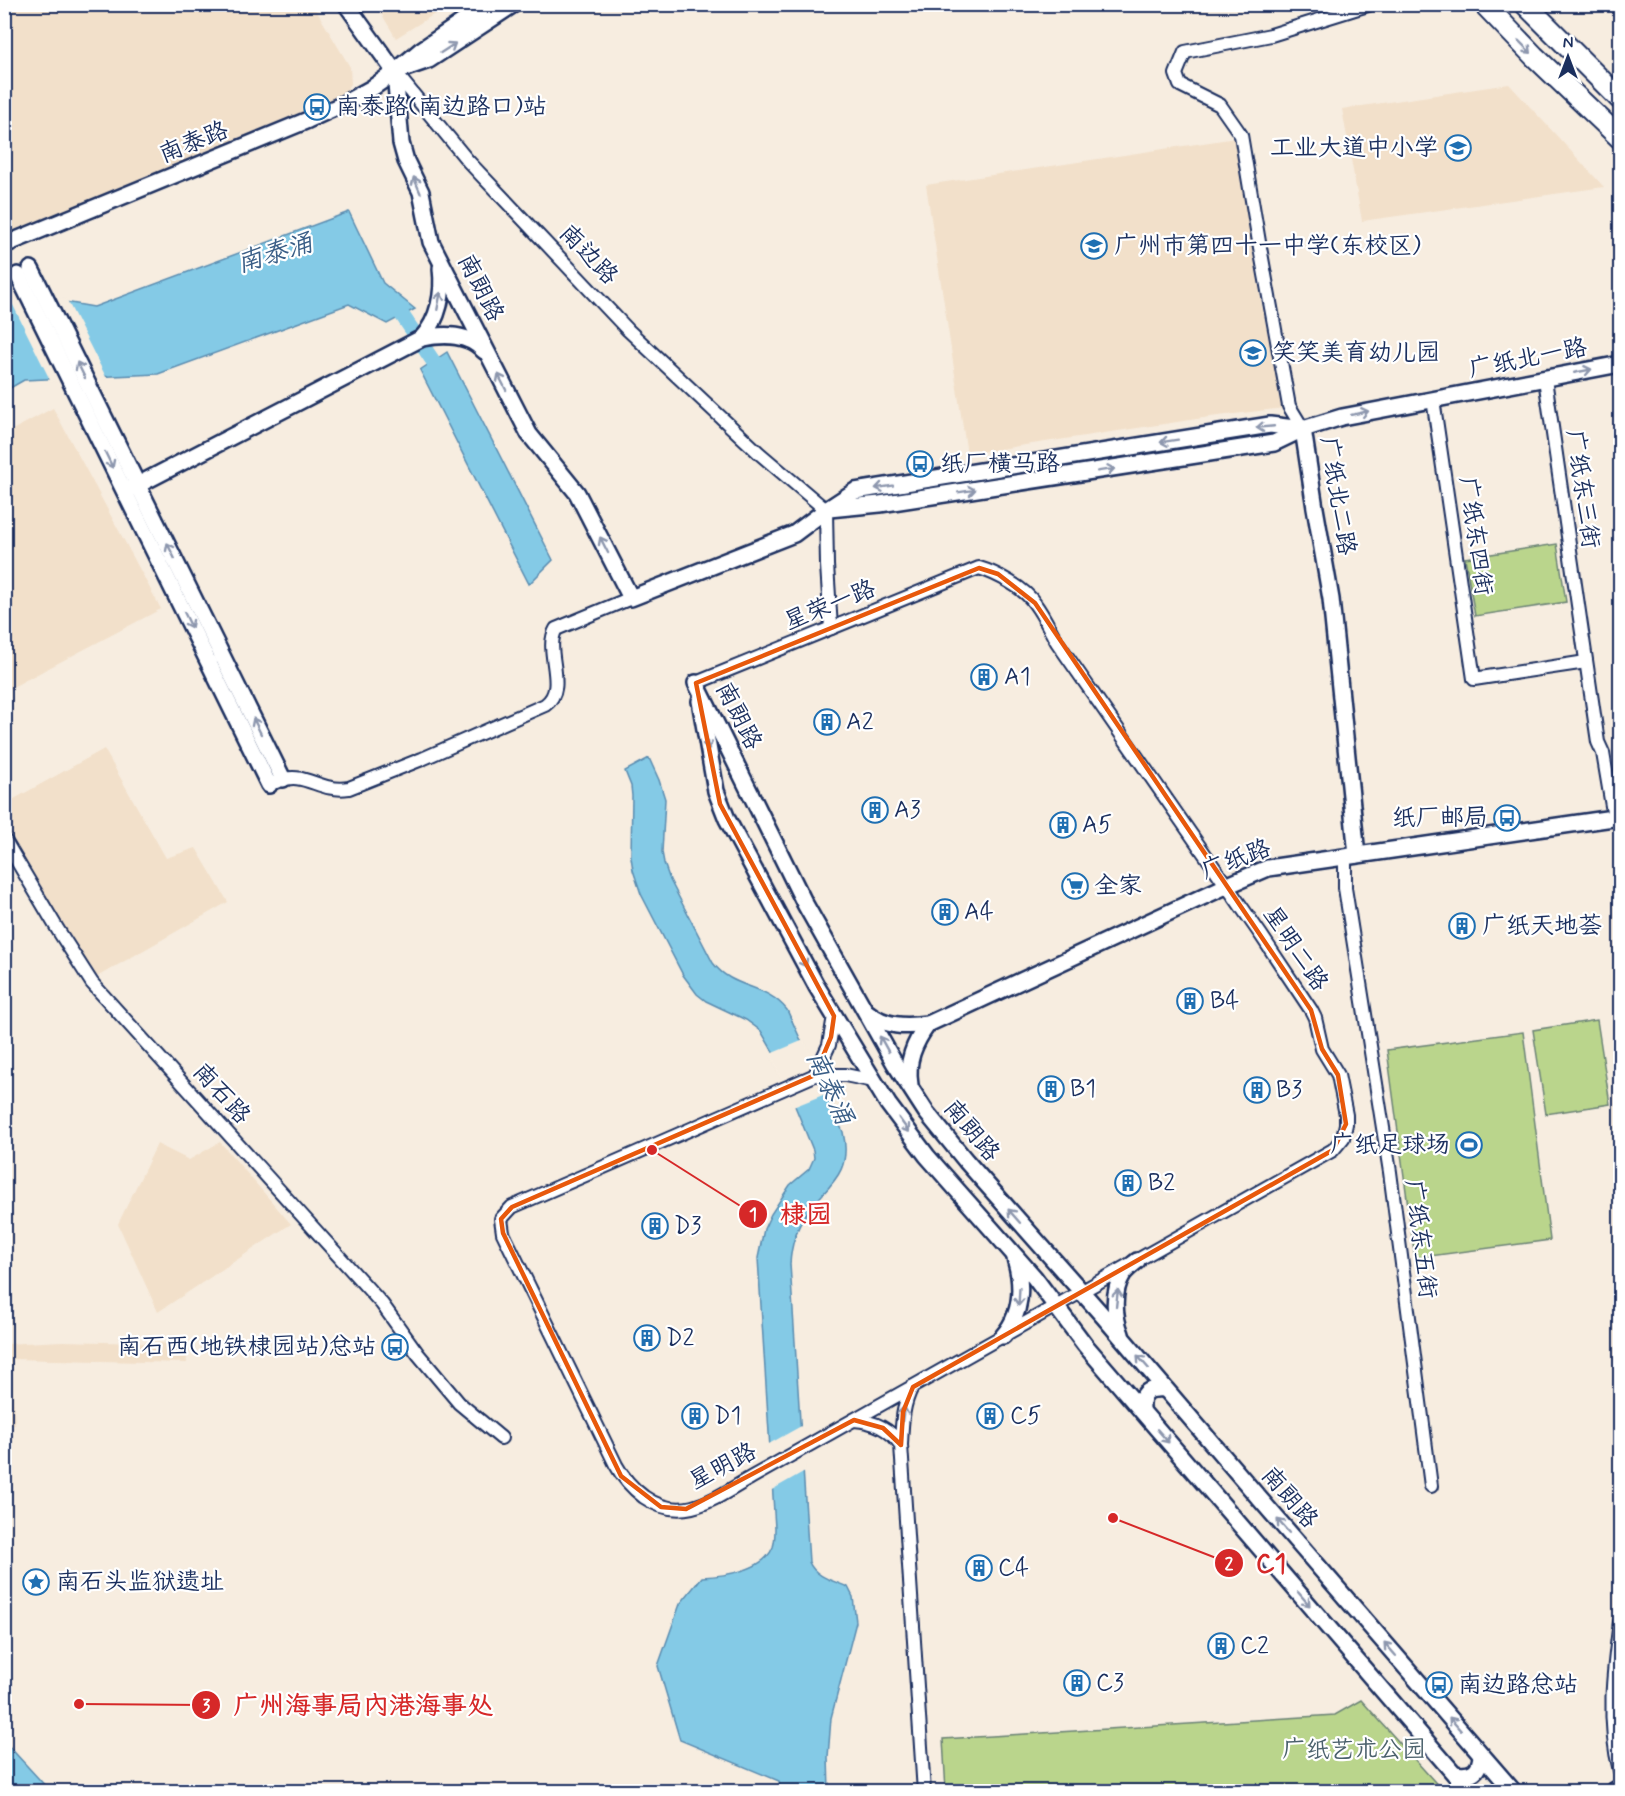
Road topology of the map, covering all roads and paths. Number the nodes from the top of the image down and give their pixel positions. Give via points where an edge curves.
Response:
1 (346, 4) edge
2 (489, 4) edge
3 (514, 4) edge
4 (1371, 4) edge
5 (1484, 4) edge
6 (1525, 4) edge
7 (395, 72) junction
8 (1620, 99) edge
9 (1620, 138) edge
10 (4, 244) edge
11 (441, 260) junction
12 (25, 272) dead end
13 (422, 338) junction
14 (489, 356) junction
15 (1620, 364) edge
16 (1545, 379) junction
17 (1433, 399) junction
18 (1304, 429) junction
19 (131, 488) junction
20 (826, 510) junction
21 (979, 568) joint
22 (631, 598) junction
23 (831, 628) junction
24 (1586, 662) junction
25 (696, 683) junction
26 (276, 782) joint
27 (1617, 818) edge
28 (4, 839) edge
29 (1351, 855) junction
30 (1226, 886) junction
31 (863, 1010) junction
32 (834, 1016) junction
33 (928, 1024) junction
34 (820, 1071) junction
35 (874, 1081) junction
36 (911, 1091) junction
37 (994, 1193) junction
38 (975, 1210) junction
39 (1015, 1255) junction
40 (1137, 1261) junction
41 (1082, 1292) junction
42 (1056, 1307) junction
43 (1003, 1336) junction
44 (1124, 1340) junction
45 (913, 1387) junction
46 (1165, 1389) junction
47 (1142, 1411) junction
48 (854, 1420) junction
49 (501, 1438) dead end
50 (901, 1445) junction
51 (1431, 1486) dead end
52 (1620, 1622) edge
53 (1481, 1755) junction
54 (1620, 1771) edge
55 (1455, 1774) junction
56 (924, 1791) edge
57 (1470, 1791) edge
58 (1514, 1791) edge

1 - 7 street, 南边路
2 - 7 street, 南泰路
7 -> 3 street, 南泰路 via 429,60
4 - 18 street, 广纸北二路 via 1271,35 1185,52 1176,74 1180,85 1220,105 1241,135 1289,406
5 -> 9 main road
6 - 8 main road
7 - 10 street, 南泰路 via 308,120
11 -> 7 street, 南朗路 via 431,242 421,192 403,152
7 - 20 street, 南边路 via 468,162 628,330
13 -> 11 street via 441,299
11 - 14 street, 南朗路
12 - 19 street
13 - 14 street via 464,337
13 - 19 street
22 -> 14 street, 南朗路 via 582,501 529,434
16 -> 15 street, 广纸北一路
16 - 17 street, 广纸北一路
16 - 24 street, 广纸东三街
18 -> 17 street, 广纸北一路 via 1342,417
17 - 24 street, 广纸东四街 via 1474,679
18 - 20 street via 1270,425 855,491
18 - 29 street, 广纸北二路 via 1331,599
19 - 26 street
20 - 22 street via 794,534
20 - 23 street
21 - 23 street, 星荣一路
21 - 30 street, 星明二路 via 998,574 1035,603 1057,642
22 - 26 street via 556,629 552,642 554,695 545,705 349,788 327,788 296,777
23 - 25 street, 星荣一路
24 - 27 street, 广纸东三街 via 1598,742
25 - 31 street, 南朗路 via 805,904
25 -> 32 street, 南朗路 via 720,804
27 - 29 street, 广纸路
28 - 49 street, 南石路 via 92,983 382,1304 459,1403
29 - 30 street, 广纸路 via 1268,868
29 - 51 street, 广纸东五街 via 1345,888 1390,1172
30 - 33 street, 广纸路
30 - 40 street, 星明二路 via 1315,1018 1322,1049 1340,1084 1346,1131 1334,1150
31 - 33 street, 广纸路 via 894,1025
36 -> 31 street, 南朗路
32 - 34 street
32 - 35 street, 南朗路
33 - 36 street via 911,1053
34 - 35 street
34 - 48 street, 星明路 via 512,1207 501,1219 503,1233 616,1466 629,1484 660,1507 686,1509 701,1505
35 -> 38 street, 南朗路 via 927,1156
36 - 37 street, 南朗路
37 - 38 street via 990,1207
41 -> 37 street, 南朗路
38 - 39 street, 南朗路
39 - 42 street, 南朗路
39 -> 43 street via 1019,1305
40 - 41 street, 星明二路
44 -> 40 street via 1116,1318 1117,1295 1122,1275
41 - 42 street, 星明路
41 - 44 street, 南朗路
42 - 43 street, 星明路
42 - 47 street, 南朗路
43 - 45 street, 星明路
46 -> 44 street, 南朗路
45 - 48 street, 星明路
50 -> 45 street via 903,1412
46 - 47 street via 1146,1391
53 -> 46 street, 南朗路
47 -> 55 street, 南朗路
48 - 50 street via 884,1428
50 - 56 street
52 - 54 street via 1612,1716
53 - 55 street via 1474,1773
53 - 58 street, 南朗路
55 - 57 street, 南朗路

